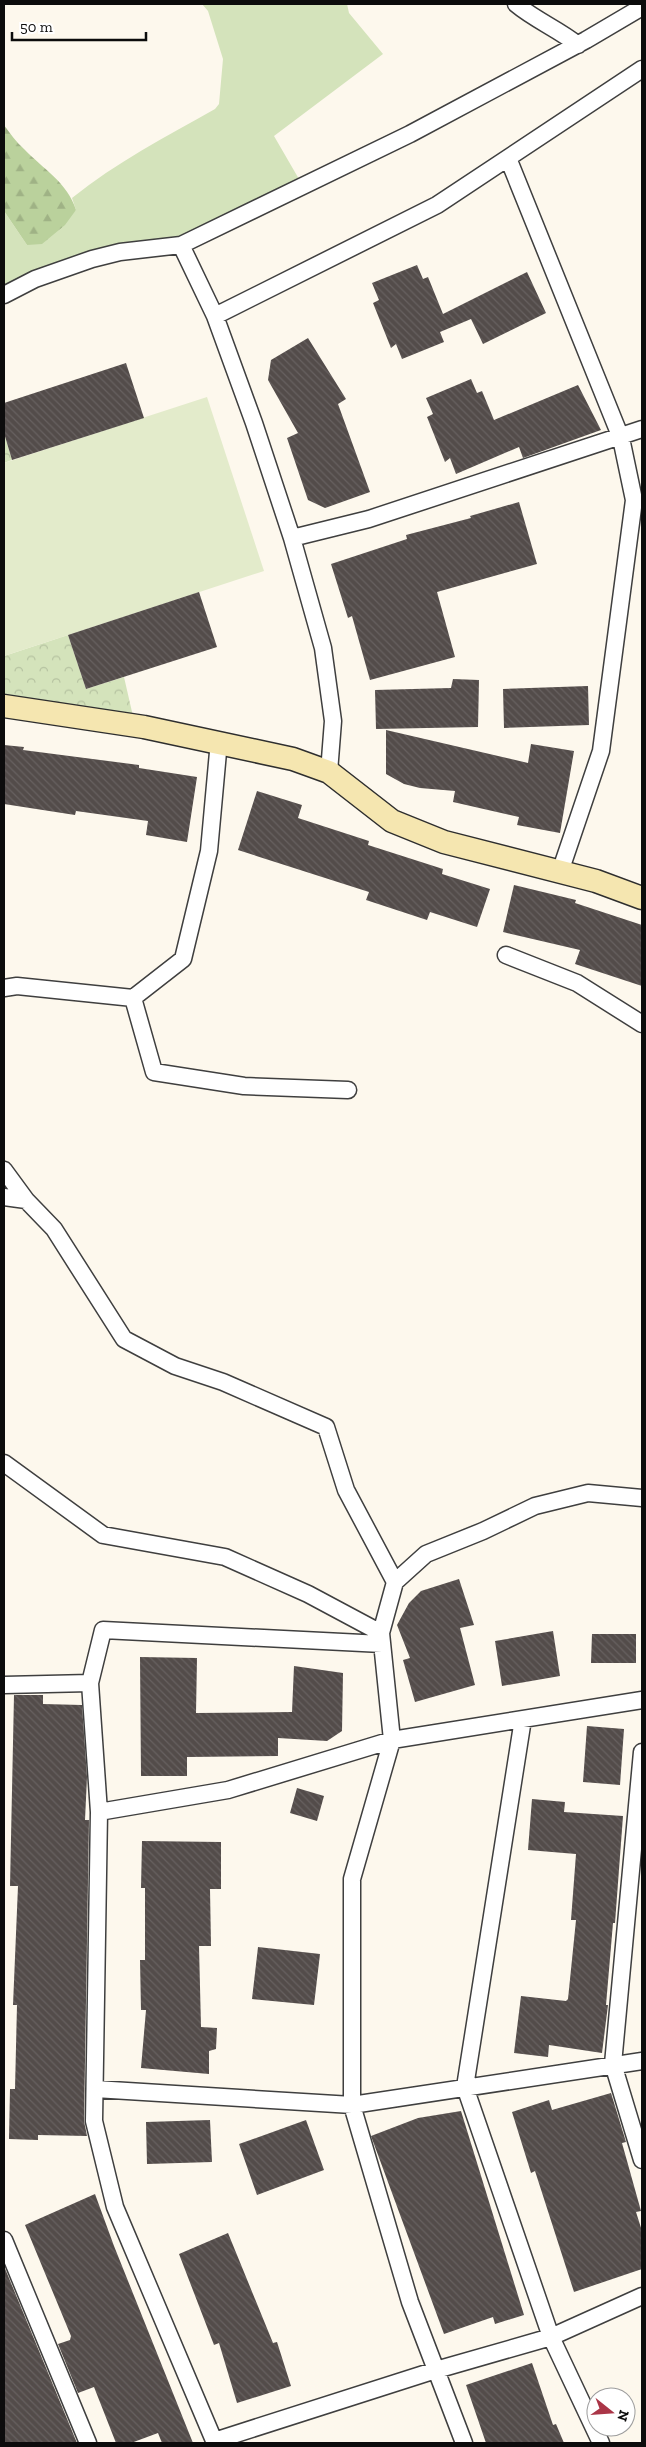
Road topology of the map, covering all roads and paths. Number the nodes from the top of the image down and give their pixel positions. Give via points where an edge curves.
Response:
1 (516, 4) edge
2 (642, 7) edge
3 (578, 45) junction
4 (642, 69) edge
5 (508, 158) junction
6 (181, 245) junction
7 (4, 295) edge
8 (215, 316) junction
9 (642, 429) edge
10 (621, 438) junction
11 (292, 538) junction
12 (4, 706) edge
13 (219, 742) junction
14 (329, 772) junction
15 (560, 872) junction
16 (642, 898) edge
17 (506, 955) dead end
18 (4, 988) edge
19 (133, 998) junction
20 (642, 1024) edge
21 (348, 1090) dead end
22 (4, 1170) edge
23 (4, 1197) edge
24 (26, 1200) junction
25 (4, 1463) edge
26 (642, 1498) edge
27 (394, 1582) junction
28 (381, 1639) junction
29 (90, 1683) junction
30 (4, 1685) edge
31 (642, 1700) edge
32 (523, 1719) junction
33 (392, 1740) junction
34 (642, 1752) edge
35 (99, 1812) junction
36 (642, 2061) edge
37 (612, 2064) junction
38 (465, 2087) junction
39 (94, 2089) junction
40 (352, 2105) junction
41 (642, 2160) edge
42 (4, 2240) edge
43 (642, 2296) edge
44 (551, 2337) junction
45 (436, 2370) junction
46 (215, 2442) edge
47 (88, 2443) edge
48 (464, 2443) edge
49 (601, 2443) edge

1 - 3 street
2 - 3 street
3 - 6 street via 410,134
4 - 5 street
5 - 8 street via 437,205
5 - 10 street
6 - 7 street via 120,252 92,259 35,279
6 - 8 street
8 - 11 street
9 - 10 street
10 - 11 street via 369,519
10 - 15 street via 634,500 601,751
11 - 14 street via 323,648 333,721
12 - 13 main road
13 - 14 main road via 293,759
13 - 19 street via 209,851 183,959
14 - 15 main road via 392,821 444,842
15 - 16 main road
17 - 20 street via 577,983
18 - 19 street via 17,986
19 - 21 street via 154,1072 244,1086
22 - 24 street
23 - 24 street
24 - 27 street via 54,1229 124,1339 175,1366 223,1382 326,1427 346,1490
25 - 28 street via 103,1535 225,1557 308,1594
26 - 27 street via 588,1493 535,1506 426,1554
27 - 28 street
28 - 29 street via 103,1630
28 - 33 street
29 - 30 street
29 - 35 street
31 - 32 street
32 - 33 street
32 - 38 street
33 - 35 street via 228,1790
33 - 40 street via 352,1879
34 - 37 street
35 - 39 street
36 - 37 street
37 - 38 street
37 - 41 street
38 - 40 street
38 - 44 street
39 - 40 street
39 - 46 street via 94,2121 115,2207
40 - 45 street via 410,2302
42 - 47 street
43 - 44 street
44 - 45 street
44 - 49 street
45 - 46 street
45 - 48 street

